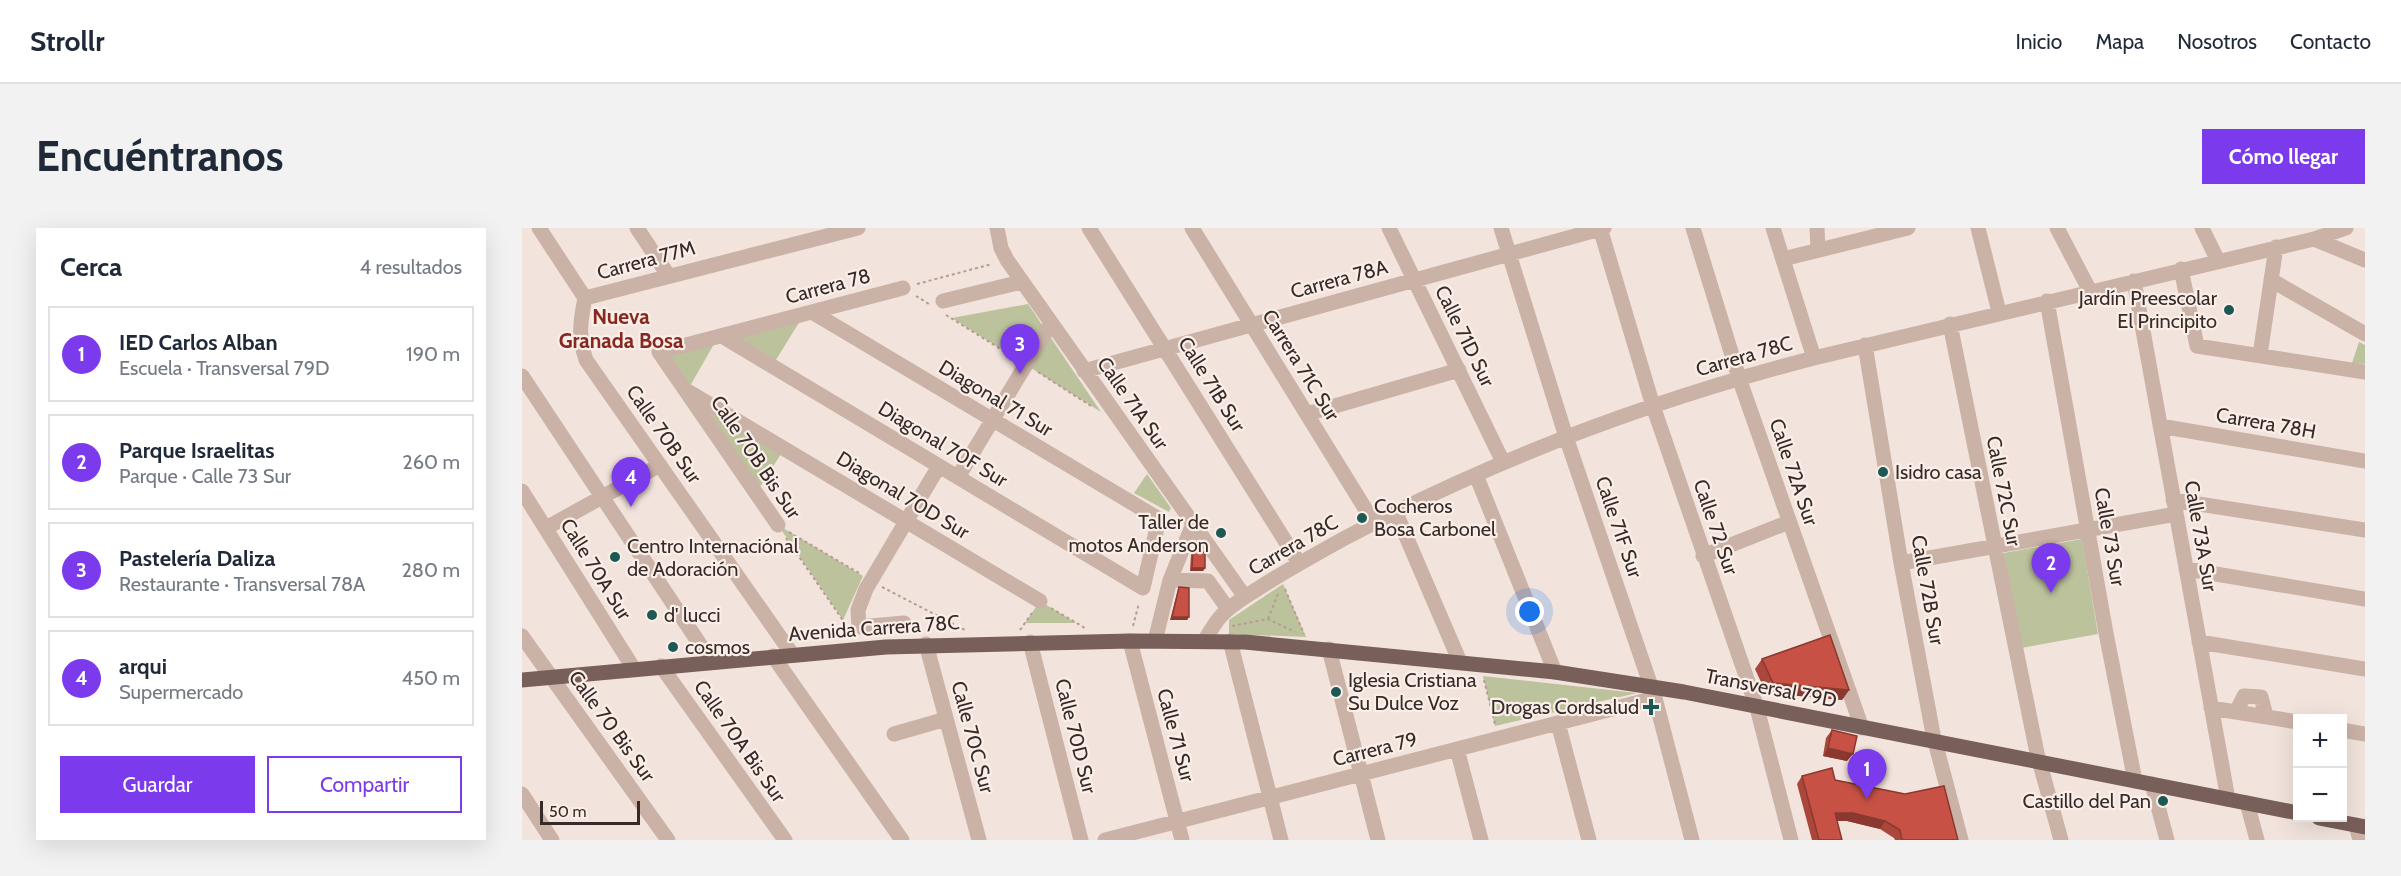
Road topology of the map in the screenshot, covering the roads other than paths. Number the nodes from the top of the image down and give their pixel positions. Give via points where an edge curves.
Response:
1 (538, 228) edge
2 (637, 228) edge
3 (858, 228) edge
4 (998, 228) edge
5 (1089, 228) edge
6 (1192, 228) edge
7 (1389, 228) edge
8 (1501, 228) edge
9 (1602, 228) edge
10 (1693, 228) edge
11 (1773, 228) edge
12 (1817, 228) edge
13 (1908, 228) edge
14 (1978, 228) edge
15 (2057, 228) edge
16 (2202, 228) edge
17 (2346, 228) edge
18 (1867, 233) edge
19 (2314, 239) junction
20 (2276, 247) junction
21 (1818, 250) junction
22 (1509, 254) junction
23 (1783, 259) junction
24 (2218, 261) junction
25 (2365, 261) edge
26 (2181, 269) junction
27 (668, 275) junction
28 (1415, 280) junction
29 (2271, 280) junction
30 (2133, 281) junction
31 (1021, 282) junction
32 (903, 288) road end
33 (2090, 291) junction
34 (585, 298) junction
35 (942, 301) dead end
36 (2047, 301) junction
37 (812, 312) junction
38 (1999, 312) junction
39 (1051, 323) junction
40 (1950, 324) junction
41 (1251, 325) junction
42 (2365, 334) edge
43 (722, 336) junction
44 (1865, 345) junction
45 (1164, 348) junction
46 (659, 352) joint
47 (2260, 355) junction
48 (1815, 358) junction
49 (1459, 370) junction
50 (1084, 371) junction
51 (2365, 372) edge
52 (522, 376) edge
53 (1738, 378) junction
54 (684, 389) junction
55 (1653, 405) junction
56 (1307, 414) junction
57 (992, 420) junction
58 (2160, 426) junction
59 (1566, 437) junction
60 (2365, 461) edge
61 (1503, 462) junction
62 (660, 465) junction
63 (939, 466) junction
64 (1476, 475) junction
65 (958, 477) junction
66 (522, 491) edge
67 (602, 497) junction
68 (2175, 507) junction
69 (1395, 513) junction
70 (906, 521) junction
71 (1789, 522) junction
72 (1374, 523) junction
73 (1192, 524) junction
74 (778, 525) road end
75 (546, 528) junction
76 (2087, 530) junction
77 (2365, 530) edge
78 (1994, 546) junction
79 (1703, 556) junction
80 (1299, 563) junction
81 (1901, 563) junction
82 (2186, 569) junction
83 (1170, 580) junction
84 (1143, 588) joint
85 (1245, 597) junction
86 (2365, 599) edge
87 (1040, 602) road end
88 (1228, 609) junction
89 (904, 622) dead end
90 (886, 624) junction
91 (1208, 635) junction
92 (522, 636) edge
93 (1025, 636) junction
94 (1130, 641) junction
95 (1155, 641) junction
96 (1230, 641) junction
97 (2199, 642) junction
98 (926, 644) junction
99 (886, 646) junction
100 (1329, 650) junction
101 (792, 654) junction
102 (773, 656) junction
103 (711, 661) junction
104 (1460, 662) junction
105 (661, 666) junction
106 (634, 669) junction
107 (2365, 669) edge
108 (1555, 672) junction
109 (551, 676) junction
110 (522, 680) edge
111 (1654, 693) junction
112 (1757, 708) junction
113 (2211, 708) junction
114 (946, 719) junction
115 (2293, 721) edge
116 (1558, 723) junction
117 (1862, 728) junction
118 (2347, 731) edge
119 (894, 734) dead end
120 (2365, 734) edge
121 (1934, 741) junction
122 (1457, 749) junction
123 (2039, 761) junction
124 (1361, 774) junction
125 (2135, 781) junction
126 (2152, 784) junction
127 (522, 794) edge
128 (1270, 798) junction
129 (2228, 799) junction
130 (2247, 803) junction
131 (2293, 812) edge
132 (1178, 821) junction
133 (2333, 822) edge
134 (2360, 830) edge
135 (552, 840) edge
136 (668, 840) edge
137 (784, 840) edge
138 (902, 840) edge
139 (979, 840) edge
140 (1081, 840) edge
141 (1105, 840) edge
142 (1182, 840) edge
143 (1281, 840) edge
144 (1378, 840) edge
145 (1481, 840) edge
146 (1588, 840) edge
147 (1692, 840) edge
148 (1791, 840) edge
149 (1961, 840) edge
150 (2061, 840) edge
151 (2167, 840) edge
152 (2257, 840) edge

1 - 34 street
2 - 27 street
3 - 27 street, Carrera 77M
4 - 31 street, Calle 71A Sur via 1006,261
5 - 45 street, Calle 71B Sur
6 - 41 street, Carrera 71C Sur
7 - 28 street, Calle 71D Sur
8 - 22 street, Calle 71F Sur
9 - 22 street, Carrera 78A
9 - 55 street, Calle 72 Sur
10 - 53 street, Calle 72A Sur
11 - 23 street
12 - 21 street
13 - 18 street
14 - 38 street
15 - 33 street
16 - 24 street
17 - 19 street, Carrera 78C
18 - 21 street
19 - 20 street, Carrera 78C
19 - 25 street
20 - 24 street, Carrera 78C
20 - 29 street
21 - 23 street
22 - 28 street, Carrera 78A
22 - 59 street, Calle 71F Sur
23 - 48 street
24 - 26 street, Carrera 78C
26 - 30 street, Carrera 78C
26 - 47 street via 2197,346
27 - 34 street, Carrera 77M
28 - 41 street, Carrera 78A
28 - 49 street, Calle 71D Sur
29 - 42 street
29 - 47 street
30 - 33 street, Carrera 78C
30 - 58 street, Calle 73A Sur
31 - 35 street
31 - 39 street, Calle 71A Sur
32 - 37 street, Carrera 78
33 - 36 street, Carrera 78C
34 - 62 street, Calle 70B Sur via 580,341 586,360
36 - 38 street, Carrera 78C
36 - 76 street, Calle 73 Sur
37 - 43 street, Carrera 78
37 - 57 street, Diagonal 71 Sur
38 - 40 street, Carrera 78C
39 - 50 street, Calle 71A Sur
39 - 57 street
40 - 44 street, Carrera 78C
40 - 78 street, Calle 72C Sur
41 - 45 street, Carrera 78A
41 - 56 street, Carrera 71C Sur
43 - 46 street, Carrera 78
43 - 63 street, Diagonal 70F Sur
44 - 48 street, Carrera 78C
44 - 81 street, Calle 72B Sur
45 - 50 street, Carrera 78A
45 - 80 street, Calle 71B Sur
46 - 54 street, Calle 70B Bis Sur
47 - 51 street
48 - 53 street, Carrera 78C
49 - 56 street
49 - 61 street, Calle 71D Sur
50 - 73 street, Calle 71A Sur
52 - 67 street
53 - 55 street, Carrera 78C
53 - 71 street, Calle 72A Sur
54 - 70 street, Diagonal 70D Sur
54 - 74 street, Calle 70B Bis Sur
55 - 59 street, Carrera 78C
55 - 79 street, Calle 72 Sur
56 - 72 street, Carrera 71C Sur
57 - 65 street
57 - 84 street, Diagonal 71 Sur via 1159,519
58 - 60 street, Carrera 78H
58 - 68 street, Calle 73A Sur
59 - 61 street, Carrera 78C
59 - 111 street, Calle 71F Sur
61 - 64 street, Carrera 78C
62 - 67 street
62 - 101 street, Calle 70B Sur
63 - 65 street, Diagonal 70F Sur
63 - 70 street
64 - 69 street, Carrera 78C
64 - 108 street
65 - 84 street, Diagonal 70F Sur
66 - 75 street, Calle 70A Sur
67 - 75 street
67 - 103 street
68 - 76 street
68 - 77 street
68 - 82 street, Calle 73A Sur
69 - 72 street, Carrera 78C
69 - 104 street
70 - 87 street, Diagonal 70D Sur
70 - 90 street via 871,580 854,627
71 - 79 street
71 - 117 street, Calle 72A Sur
72 - 80 street, Carrera 78C
73 - 83 street
73 - 85 street, Calle 71A Sur
75 - 106 street, Calle 70A Sur
76 - 78 street
76 - 125 street, Calle 73 Sur
78 - 81 street
78 - 123 street, Calle 72C Sur
79 - 112 street, Calle 72 Sur
80 - 85 street, Carrera 78C
81 - 121 street, Calle 72B Sur
82 - 86 street
82 - 97 street, Calle 73A Sur
83 - 88 street via 1209,581
83 - 95 street
85 - 88 street, Carrera 78C
88 - 91 street, Carrera 78C
89 - 90 street
90 - 99 street
91 - 95 main road, Avenida Carrera 78C
91 - 96 main road, Avenida Carrera 78C
92 - 109 street, Calle 70 Bis Sur
93 - 94 main road, Avenida Carrera 78C
93 - 98 main road, Avenida Carrera 78C
93 - 140 street, Calle 70D Sur
94 - 95 main road, Avenida Carrera 78C
94 - 132 street, Calle 71 Sur
96 - 100 main road, Transversal 79D
96 - 128 street
97 - 107 street
97 - 113 street, Calle 73A Sur
98 - 99 main road, Avenida Carrera 78C
98 - 114 street, Calle 70C Sur
99 - 101 main road, Avenida Carrera 78C
100 - 104 main road, Transversal 79D
100 - 124 street
101 - 102 main road, Avenida Carrera 78C
102 - 103 main road, Avenida Carrera 78C
102 - 138 street
103 - 105 main road, Avenida Carrera 78C
104 - 108 main road, Transversal 79D
105 - 106 main road, Avenida Carrera 78C
105 - 137 street, Calle 70A Bis Sur
106 - 109 main road, Avenida Carrera 78C
108 - 111 main road, Transversal 79D
109 - 110 main road, Avenida Carrera 78C
109 - 136 street, Calle 70 Bis Sur
111 - 112 main road, Transversal 79D
111 - 116 street, Carrera 79
111 - 147 street, Calle 71F Sur
112 - 117 main road, Transversal 79D
112 - 148 street, Calle 72 Sur
113 - 115 street
113 - 129 street, Calle 73A Sur
114 - 119 street
114 - 139 street, Calle 70C Sur
116 - 122 street, Carrera 79
116 - 146 street
117 - 121 main road, Transversal 79D
118 - 120 street
121 - 123 main road, Transversal 79D
121 - 149 street, Calle 72B Sur
122 - 124 street, Carrera 79
122 - 145 street
123 - 125 main road, Transversal 79D
123 - 150 street, Calle 72C Sur
124 - 128 street, Carrera 79
124 - 144 street
125 - 126 main road, Transversal 79D
126 - 129 main road, Transversal 79D
126 - 151 street
127 - 135 street
128 - 132 street, Carrera 79
128 - 143 street
129 - 130 main road, Transversal 79D
130 - 131 main road, Transversal 79D
130 - 152 street
132 - 141 street, Carrera 79
132 - 142 street, Calle 71 Sur
133 - 134 main road

